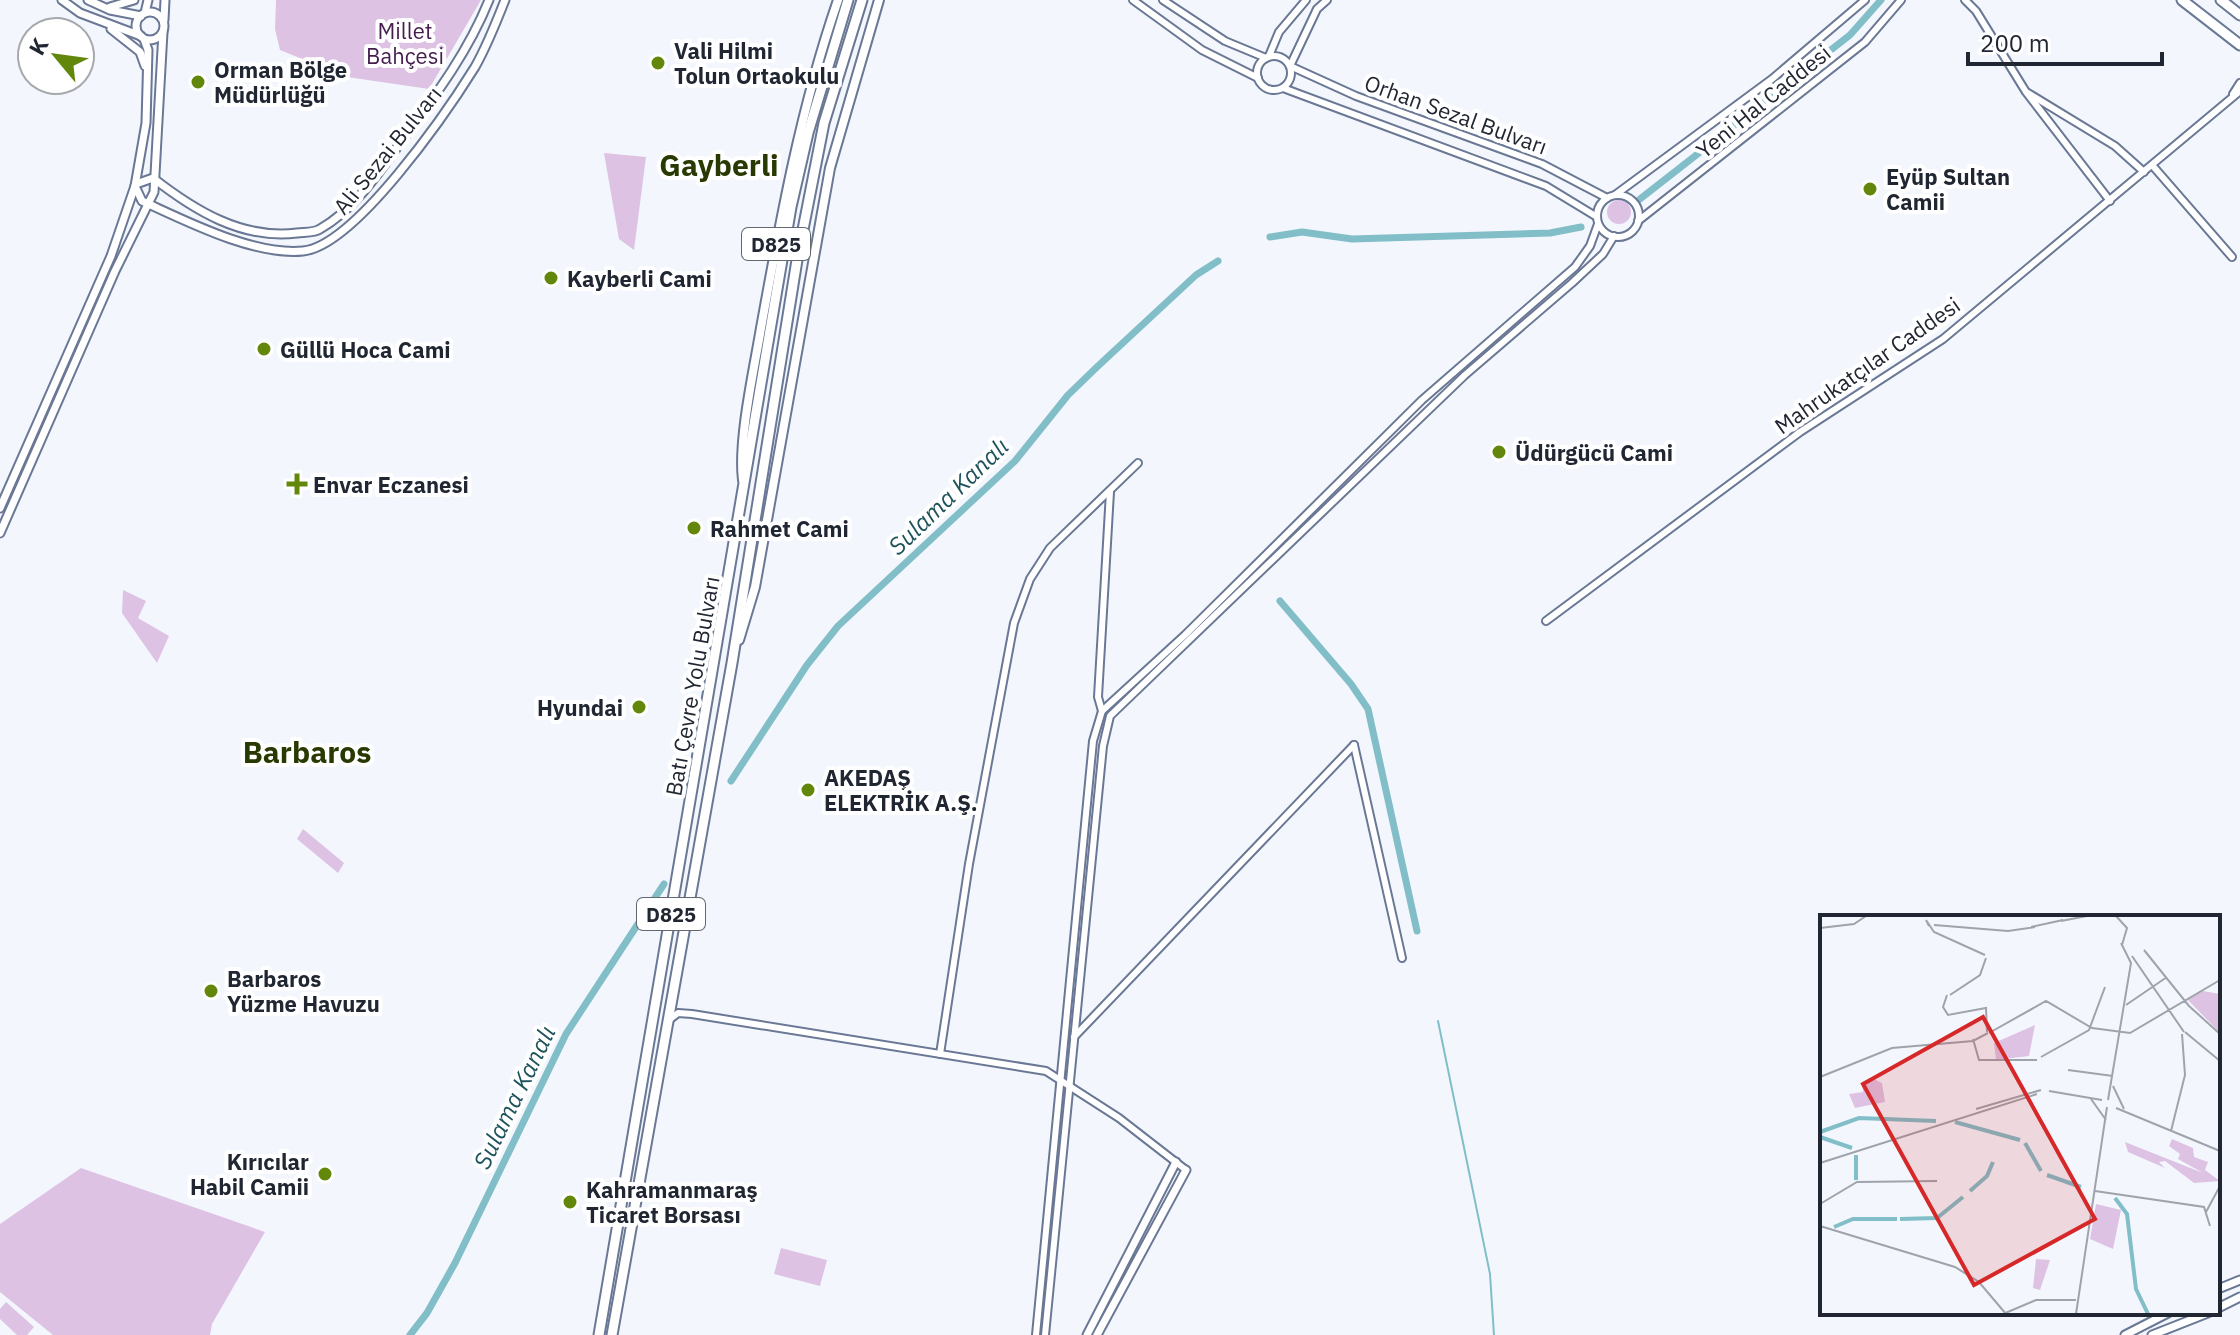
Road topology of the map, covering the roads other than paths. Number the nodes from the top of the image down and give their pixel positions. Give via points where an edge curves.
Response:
1 (62, 0) edge
2 (88, 0) edge
3 (134, 0) edge
4 (148, 0) edge
5 (165, 0) edge
6 (489, 0) edge
7 (505, 0) edge
8 (838, 0) edge
9 (848, 0) edge
10 (862, 0) edge
11 (879, 0) edge
12 (1133, 0) edge
13 (1163, 0) edge
14 (1307, 0) edge
15 (1327, 0) edge
16 (1865, 0) edge
17 (1901, 0) edge
18 (1965, 0) edge
19 (2182, 0) edge
20 (2221, 0) edge
21 (100, 6) junction
22 (1317, 9) junction
23 (143, 15) junction
24 (2240, 15) edge
25 (89, 16) edge
26 (96, 20) joint
27 (164, 23) junction
28 (163, 32) junction
29 (142, 37) junction
30 (2238, 46) edge
31 (1268, 57) junction
32 (1290, 66) junction
33 (147, 75) junction
34 (1258, 78) junction
35 (2240, 83) edge
36 (1283, 88) junction
37 (2026, 92) junction
38 (2237, 93) edge
39 (2152, 165) junction
40 (2144, 172) junction
41 (153, 178) junction
42 (135, 186) junction
43 (1615, 195) junction
44 (1607, 198) junction
45 (2110, 201) junction
46 (149, 204) junction
47 (1597, 220) junction
48 (1638, 221) junction
49 (1614, 236) junction
50 (2232, 257) dead end
51 (1138, 463) dead end
52 (1110, 491) junction
53 (745, 493) junction
54 (0, 508) edge
55 (0, 533) edge
56 (1546, 621) dead end
57 (732, 663) junction
58 (1102, 711) junction
59 (1402, 958) dead end
60 (665, 1026) junction
61 (1075, 1036) junction
62 (1064, 1042) junction
63 (940, 1054) junction
64 (1060, 1077) junction
65 (1069, 1083) junction
66 (1176, 1162) junction
67 (1186, 1170) joint
68 (2240, 1280) edge
69 (2220, 1288) edge
70 (2240, 1297) edge
71 (2220, 1307) edge
72 (2164, 1315) edge
73 (2203, 1315) edge
74 (599, 1335) edge
75 (612, 1335) edge
76 (1036, 1335) edge
77 (1045, 1335) edge
78 (1087, 1335) edge
79 (1097, 1335) edge
80 (2125, 1335) edge
81 (2152, 1335) edge

1 - 25 main road
2 - 21 main road
3 - 21 main road via 114,8
4 - 23 main road
5 - 27 main road
6 - 41 main road, Ali Sezai Bulvarı via 461,56 377,175 318,231 244,231 205,213
7 - 46 main road, Ali Sezai Bulvarı via 475,66 442,113 369,209 322,247 302,251 235,241
8 - 53 main road, D825 via 788,181 755,362 741,468
9 - 53 highway, Batı Çevre Yolu Bulvarı via 791,207
10 - 57 highway, Batı Çevre Yolu Bulvarı via 824,123 797,260
11 - 57 main road, D825 via 830,168 755,587
12 - 34 street, Orhan Sezal Bulvarı via 1202,50
13 - 31 street, Orhan Sezal Bulvarı via 1225,41
14 - 22 street
14 - 31 street via 1279,32
15 - 22 street
16 - 43 street, Yeni Hal Caddesi via 1772,79
17 - 48 street, Yeni Hal Caddesi via 1865,42
18 - 37 street
19 - 30 highway
20 - 24 highway
21 - 23 main road
22 - 32 street
23 - 27 main road via 154,13
23 - 29 main road via 137,24
26 - 29 main road
26 - 33 main road via 140,52
27 - 28 main road
28 - 29 main road via 157,38
28 - 41 main road
29 - 33 main road
31 - 32 street, Orhan Sezal Bulvarı via 1284,58
31 - 34 street via 1258,68
32 - 36 street
32 - 44 street, Orhan Sezal Bulvarı via 1356,96 1542,164
33 - 42 main road via 146,123
34 - 36 street, Orhan Sezal Bulvarı via 1268,89
35 - 38 street, Mahrukatçılar Caddesi
36 - 47 street, Orhan Sezal Bulvarı via 1546,186
37 - 40 street via 2115,146
37 - 45 street
38 - 39 street, Mahrukatçılar Caddesi
39 - 40 street, Mahrukatçılar Caddesi
39 - 50 street
40 - 45 street, Mahrukatçılar Caddesi
41 - 42 main road
41 - 46 main road
42 - 46 main road, Ali Sezai Bulvarı via 136,194
42 - 54 main road via 111,256
43 - 44 street
43 - 48 street via 1633,202
44 - 47 street
45 - 56 street, Mahrukatçılar Caddesi via 1943,339 1800,432
46 - 55 main road
47 - 49 street, Orhan Sezal Bulvarı
47 - 58 street via 1590,246 1575,267 1434,390
48 - 49 street via 1628,234
49 - 61 street via 1603,254 1444,397 1110,716
51 - 52 street
52 - 58 street via 1098,697
52 - 63 street via 1050,548 1030,579 1014,623
53 - 74 highway, Batı Çevre Yolu Bulvarı / D825
57 - 60 highway, Batı Çevre Yolu Bulvarı / D825
58 - 62 street via 1093,741
59 - 61 street via 1354,745
60 - 63 street via 678,1013 692,1014
60 - 75 highway, Batı Çevre Yolu Bulvarı / D825
61 - 62 street
61 - 65 street
62 - 64 street
63 - 64 street
64 - 65 street
64 - 76 street
65 - 66 street
65 - 77 street
66 - 67 street
66 - 78 main road
67 - 79 main road
68 - 69 main road
70 - 71 main road
72 - 80 main road
73 - 81 main road

